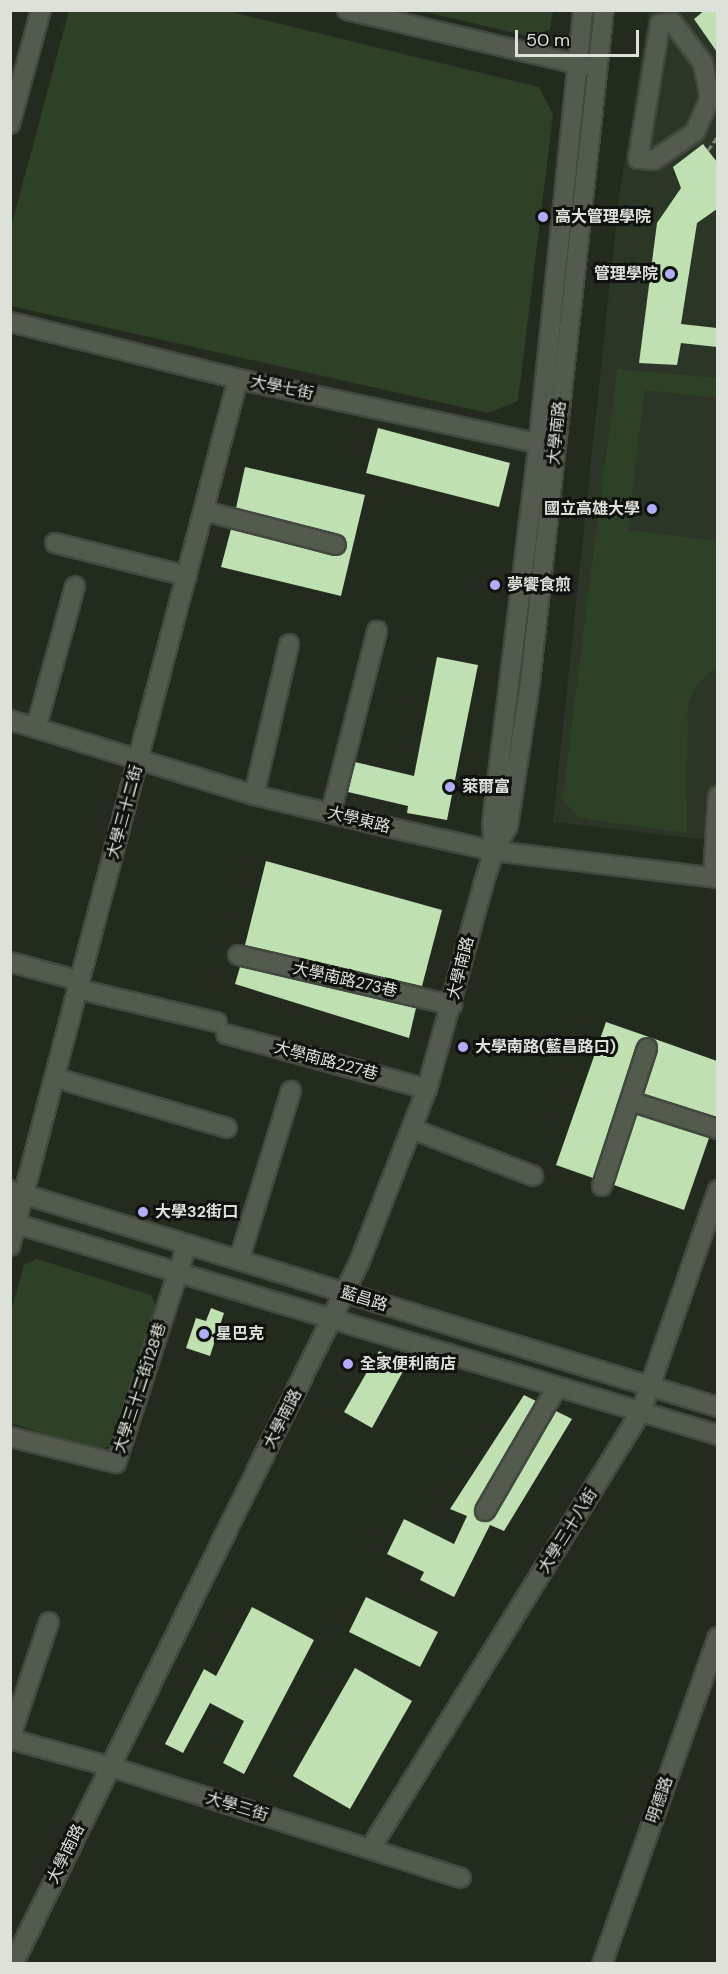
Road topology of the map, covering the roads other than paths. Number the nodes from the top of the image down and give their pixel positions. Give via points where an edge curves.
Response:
1 (41, 10) edge
2 (347, 10) edge
3 (583, 10) edge
4 (604, 10) edge
5 (575, 64) junction
6 (596, 68) junction
7 (714, 98) edge
8 (10, 124) edge
9 (10, 322) edge
10 (238, 379) junction
11 (547, 445) junction
12 (204, 511) junction
13 (55, 543) dead end
14 (336, 545) dead end
15 (187, 576) junction
16 (75, 586) dead end
17 (377, 631) dead end
18 (289, 644) dead end
19 (10, 720) edge
20 (36, 728) junction
21 (139, 761) junction
22 (254, 795) junction
23 (717, 796) edge
24 (331, 813) junction
25 (494, 850) junction
26 (715, 877) edge
27 (238, 955) dead end
28 (10, 962) edge
29 (79, 985) junction
30 (452, 1005) junction
31 (647, 1048) dead end
32 (56, 1078) junction
33 (427, 1089) junction
34 (291, 1091) dead end
35 (630, 1101) junction
36 (227, 1128) dead end
37 (412, 1129) junction
38 (717, 1129) edge
39 (533, 1176) dead end
40 (602, 1186) dead end
41 (717, 1190) edge
42 (18, 1192) edge
43 (14, 1223) edge
44 (188, 1245) junction
45 (10, 1246) edge
46 (239, 1260) junction
47 (177, 1273) junction
48 (345, 1293) junction
49 (333, 1321) junction
50 (652, 1386) junction
51 (557, 1387) junction
52 (717, 1407) edge
53 (641, 1412) junction
54 (717, 1435) edge
55 (10, 1437) edge
56 (485, 1511) dead end
57 (49, 1622) dead end
58 (717, 1637) edge
59 (10, 1739) edge
60 (108, 1766) junction
61 (370, 1849) junction
62 (461, 1878) dead end
63 (13, 1964) edge
64 (602, 1964) edge

1 - 8 street
2 - 5 street
3 - 5 street, 大學南路
4 - 6 street, 大學南路
5 - 6 street
5 - 11 street, 大學南路
6 - 11 street, 大學南路
7 - 7 street via 703,63 674,23 660,24 638,159 654,160 695,132
9 - 10 street, 大學七街
10 - 11 street, 大學七街
10 - 12 street, 大學三十二街
11 - 25 street, 大學南路 via 526,706 508,826
12 - 14 street
12 - 15 street, 大學三十二街
13 - 15 street
15 - 21 street, 大學三十二街
16 - 20 street
17 - 24 street
18 - 22 street
19 - 20 street, 大學東路
20 - 21 street, 大學東路
21 - 22 street, 大學東路
21 - 29 street, 大學三十二街
22 - 24 street, 大學東路
23 - 26 street
24 - 25 street, 大學東路
25 - 26 street, 大學東路
25 - 30 street, 大學南路
27 - 30 street, 大學南路273巷
28 - 29 street, 大學南路227巷
29 - 32 street, 大學三十二街
29 - 33 street, 大學南路227巷
30 - 33 street, 大學南路
31 - 35 street
32 - 36 street
32 - 42 street, 大學三十二街
33 - 37 street, 大學南路
34 - 46 street
35 - 38 street
35 - 40 street
37 - 39 street
37 - 48 street, 大學南路
41 - 50 street, 大學三十八街
42 - 43 street, 大學三十二街
42 - 44 street, 藍昌路
43 - 45 street, 大學三十二街
43 - 47 street, 藍昌路
44 - 46 street, 藍昌路
44 - 47 street, 大學三十二街128巷
46 - 48 street, 藍昌路
47 - 49 street, 藍昌路
47 - 55 street, 大學三十二街128巷 via 116,1463
48 - 49 street, 大學南路
48 - 50 street, 藍昌路
49 - 51 street, 藍昌路
49 - 60 street, 大學南路
50 - 52 street, 藍昌路
50 - 53 street, 大學三十八街
51 - 53 street, 藍昌路
51 - 56 street
53 - 54 street, 藍昌路
53 - 61 street, 大學三十八街
57 - 59 street
58 - 64 street, 明德路
59 - 60 street, 大學三街
60 - 61 street, 大學三街
60 - 63 street, 大學南路
61 - 62 street, 大學三街

